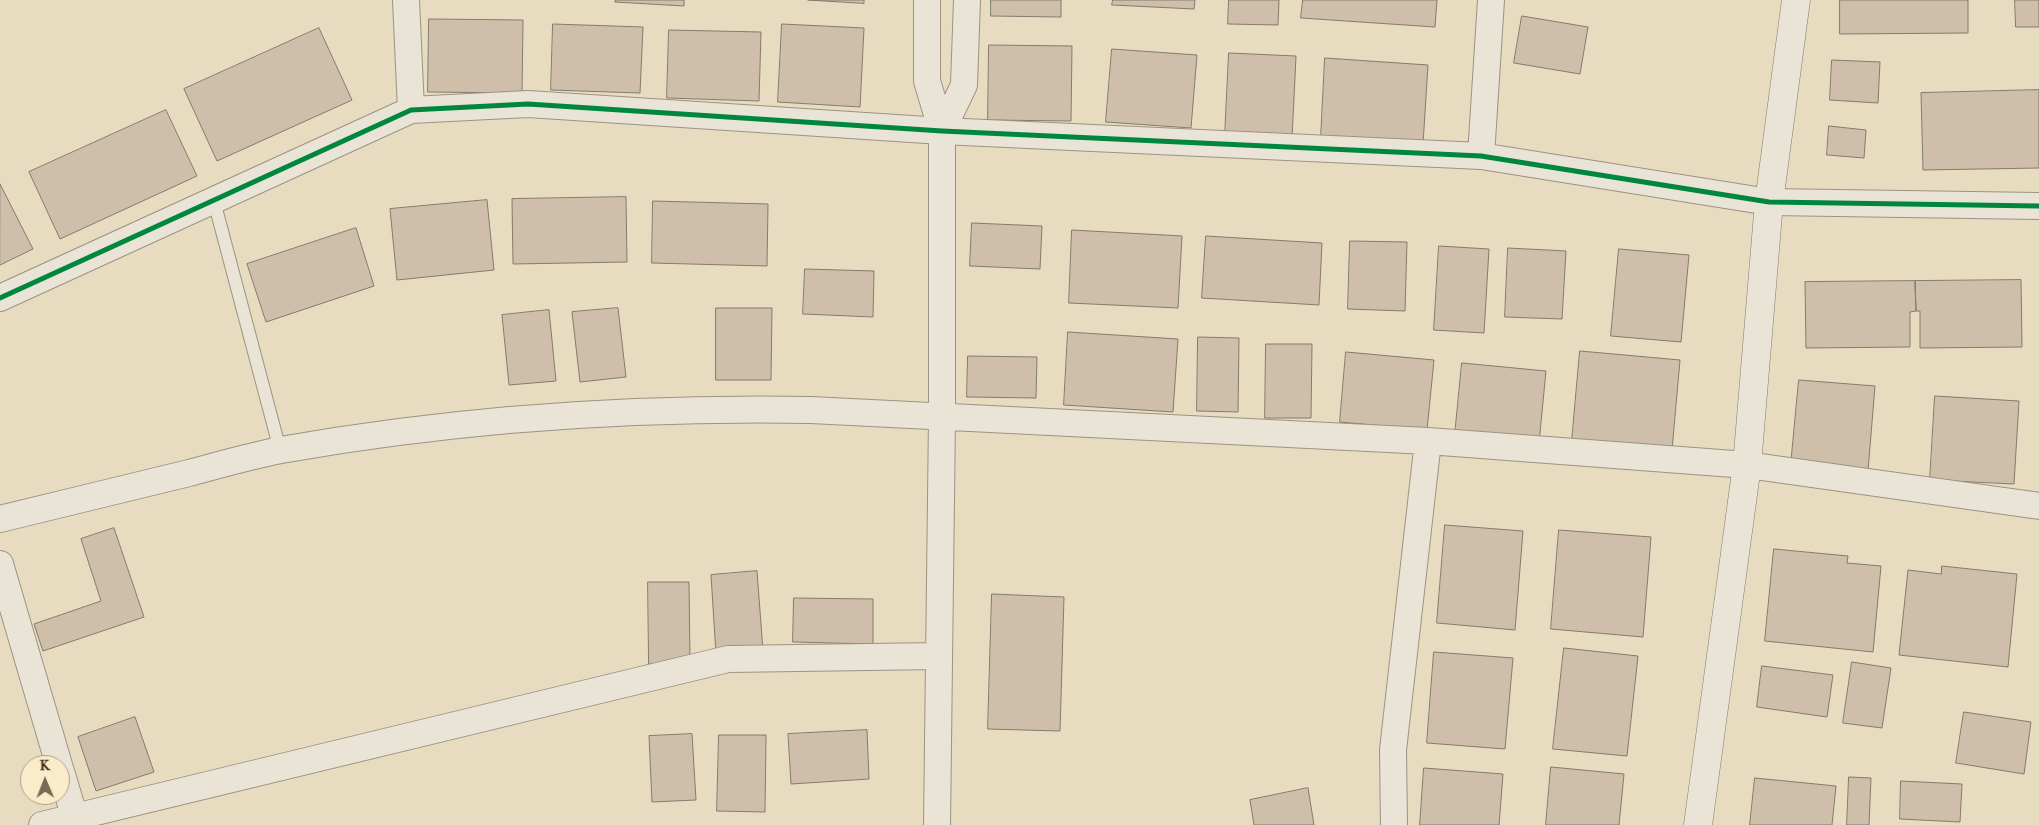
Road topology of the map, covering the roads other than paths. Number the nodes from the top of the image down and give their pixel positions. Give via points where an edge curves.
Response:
1 (406, 0) edge
2 (927, 0) edge
3 (967, 0) edge
4 (1491, 0) edge
5 (1796, 0) edge
6 (411, 110) junction
7 (942, 132) junction
8 (1481, 156) junction
9 (214, 200) junction
10 (1769, 202) junction
11 (2039, 206) edge
12 (0, 298) edge
13 (942, 417) junction
14 (1428, 441) junction
15 (280, 450) junction
16 (1747, 465) junction
17 (2039, 506) edge
18 (0, 519) edge
19 (0, 564) edge
20 (939, 656) junction
21 (57, 755) edge
22 (70, 800) edge
23 (76, 821) edge
24 (42, 825) edge
25 (937, 825) edge
26 (1394, 825) edge
27 (1698, 825) edge

1 - 6 street
2 - 7 street via 927,81
3 - 7 street via 964,85
4 - 8 street
5 - 10 street
6 - 7 street via 528,104
6 - 9 street
7 - 8 street
7 - 13 street
8 - 10 street
9 - 12 street
9 - 15 lane
10 - 11 street
10 - 16 street
13 - 14 street
13 - 15 street via 811,410 642,410 435,428
13 - 20 street
14 - 16 street
14 - 26 street via 1393,750
15 - 18 street
16 - 17 street
16 - 27 street
19 - 21 street
20 - 23 street via 728,659
20 - 25 street
22 - 23 street
23 - 24 street

